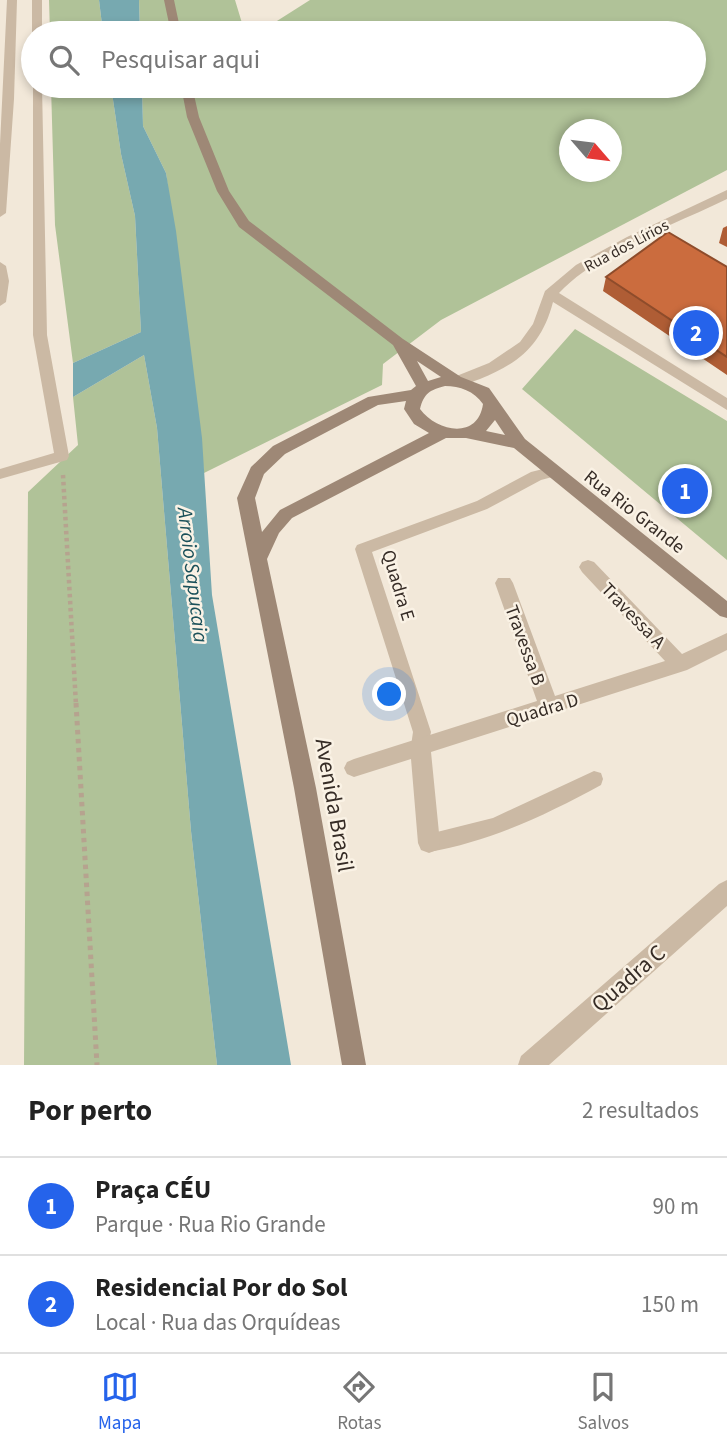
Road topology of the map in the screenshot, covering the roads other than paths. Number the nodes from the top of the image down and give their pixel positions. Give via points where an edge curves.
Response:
1 (12, 0) edge
2 (37, 0) edge
3 (169, 0) edge
4 (37, 21) edge
5 (173, 21) edge
6 (37, 98) edge
7 (189, 98) edge
8 (2, 162) edge
9 (727, 194) edge
10 (0, 213) edge
11 (0, 266) edge
12 (550, 294) junction
13 (0, 302) edge
14 (398, 342) junction
15 (486, 372) junction
16 (458, 381) junction
17 (420, 391) junction
18 (491, 401) junction
19 (727, 405) edge
20 (442, 433) junction
21 (465, 433) junction
22 (519, 443) junction
23 (551, 472) junction
24 (0, 474) edge
25 (261, 555) junction
26 (588, 567) dead end
27 (504, 583) dead end
28 (727, 611) edge
29 (727, 641) edge
30 (680, 664) junction
31 (549, 707) junction
32 (421, 746) junction
33 (354, 768) dead end
34 (594, 779) dead end
35 (429, 843) joint
36 (727, 891) edge
37 (354, 1065) edge
38 (530, 1065) edge

1 - 8 lane
2 - 4 lane
3 - 5 main road
6 - 24 lane via 40,335 62,456
7 - 14 main road via 223,191 244,224
8 - 10 lane
9 - 12 street, Rua dos Lírios via 662,232 582,268
11 - 13 lane
12 - 15 street via 526,346
12 - 19 street
14 - 16 main road
14 - 17 main road
15 - 16 street
15 - 18 street
16 - 17 main road
16 - 18 main road via 483,392
17 - 20 main road via 412,409 415,417
17 - 25 main road, Avenida Brasil via 374,401 279,450 257,471 246,498
18 - 21 main road via 492,411 484,425
18 - 22 main road, Rua Rio Grande
20 - 21 main road
20 - 25 main road via 286,514 271,530
21 - 22 main road
22 - 23 main road, Rua Rio Grande
23 - 28 main road, Rua Rio Grande
23 - 32 lane, Quadra E via 482,505 363,549 422,732
25 - 37 main road, Avenida Brasil
26 - 30 street, Travessa A
27 - 31 street, Travessa B
29 - 30 street, Quadra D
30 - 31 street, Quadra D
31 - 32 street, Quadra D
32 - 33 street, Quadra D
32 - 35 street
34 - 35 lane via 531,814 469,837
36 - 38 street, Quadra C

